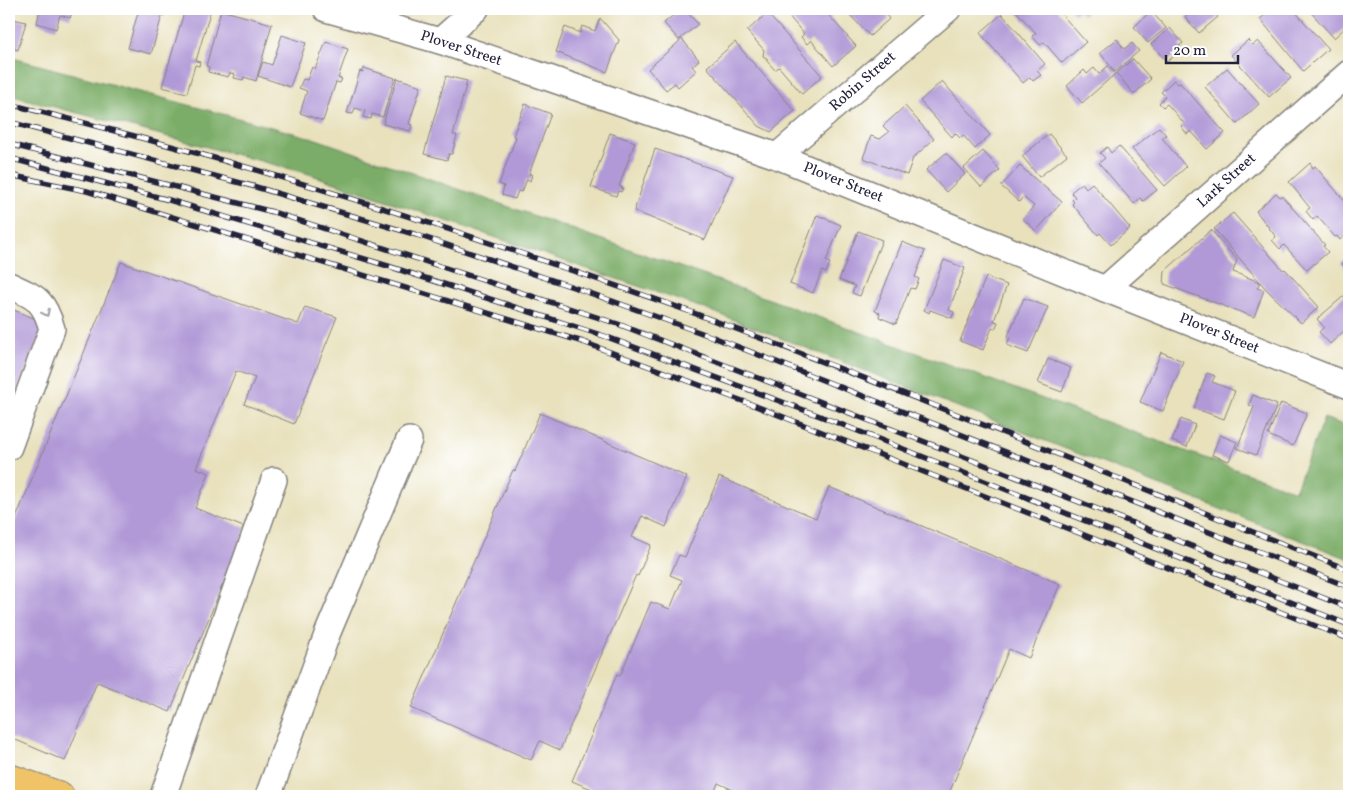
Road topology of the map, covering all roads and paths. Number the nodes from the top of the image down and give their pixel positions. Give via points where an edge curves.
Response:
1 (326, 9) edge
2 (476, 9) edge
3 (948, 9) edge
4 (440, 41) junction
5 (1349, 73) edge
6 (777, 156) junction
7 (9, 285) edge
8 (1105, 289) junction
9 (1349, 386) edge
10 (409, 440) dead end
11 (9, 448) edge
12 (274, 480) dead end
13 (9, 778) edge
14 (60, 796) edge
15 (162, 796) edge
16 (268, 796) edge

1 - 4 street, Plover Street
2 - 4 street
3 - 6 street, Robin Street
4 - 6 street, Plover Street
5 - 8 street, Lark Street
6 - 8 street, Plover Street
7 -> 11 street via 34,297 48,312 52,329
8 - 9 street, Plover Street
10 - 16 street via 328,632
12 - 15 street
13 - 14 main road

